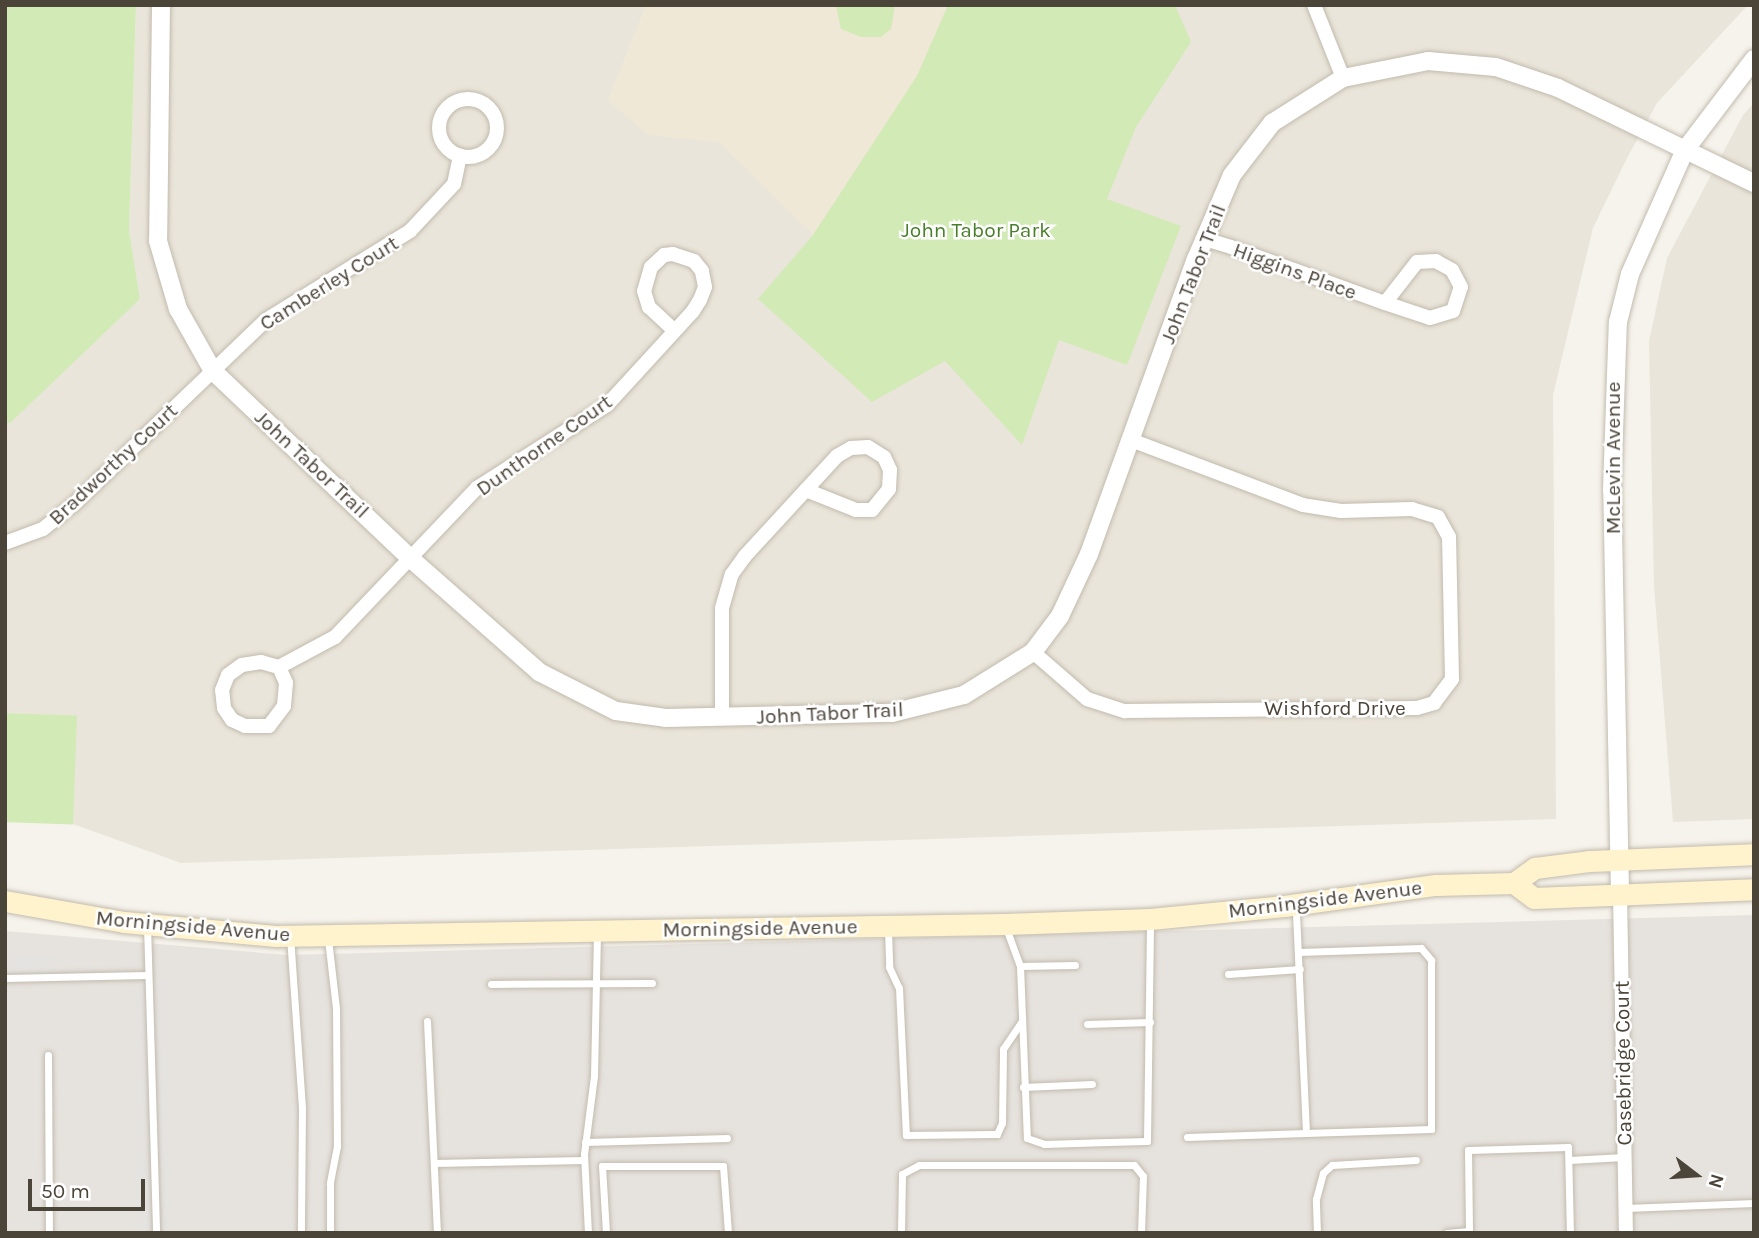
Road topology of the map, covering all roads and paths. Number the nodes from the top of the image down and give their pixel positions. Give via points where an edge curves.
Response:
1 (161, 5) edge
2 (1314, 5) edge
3 (1754, 59) edge
4 (1343, 78) junction
5 (1685, 150) junction
6 (460, 156) junction
7 (1754, 183) edge
8 (1205, 239) junction
9 (1385, 303) junction
10 (674, 330) junction
11 (213, 371) junction
12 (1131, 440) junction
13 (806, 490) junction
14 (5, 543) edge
15 (411, 559) junction
16 (1034, 652) junction
17 (279, 667) junction
18 (722, 718) junction
19 (1754, 853) edge
20 (1619, 860) junction
21 (1514, 883) junction
22 (1754, 888) edge
23 (1620, 893) junction
24 (5, 901) edge
25 (1296, 904) junction
26 (1150, 919) junction
27 (1004, 924) junction
28 (146, 925) junction
29 (888, 926) junction
30 (597, 931) junction
31 (328, 935) junction
32 (290, 936) junction
33 (1299, 952) junction
34 (1075, 965) dead end
35 (1020, 966) junction
36 (1300, 970) junction
37 (1228, 974) dead end
38 (147, 975) junction
39 (5, 978) edge
40 (652, 983) dead end
41 (491, 984) dead end
42 (596, 985) junction
43 (427, 1021) dead end
44 (1150, 1022) junction
45 (1021, 1023) junction
46 (1087, 1024) dead end
47 (48, 1055) dead end
48 (1092, 1084) dead end
49 (1023, 1087) junction
50 (1306, 1133) junction
51 (1187, 1137) dead end
52 (727, 1138) dead end
53 (585, 1142) junction
54 (1624, 1157) junction
55 (584, 1160) junction
56 (1416, 1160) dead end
57 (1569, 1160) junction
58 (434, 1163) junction
59 (1754, 1203) edge
60 (1625, 1208) junction
61 (49, 1233) edge
62 (156, 1233) edge
63 (301, 1233) edge
64 (330, 1233) edge
65 (437, 1233) edge
66 (588, 1233) edge
67 (606, 1233) edge
68 (728, 1233) edge
69 (901, 1233) edge
70 (1141, 1233) edge
71 (1317, 1233) edge
72 (1447, 1233) edge
73 (1570, 1233) edge
74 (1626, 1233) edge

1 - 11 street, John Tabor Trail via 158,242 178,309
2 - 4 street
3 - 5 street, McLevin Avenue
4 - 5 street, John Tabor Trail via 1428,61 1496,66 1558,88
4 - 8 street, John Tabor Trail via 1272,122 1232,175
5 - 7 street, John Tabor Trail
5 - 20 street, McLevin Avenue via 1630,274 1618,322 1612,490
6 - 6 street via 485,152 497,135 494,115 476,100 454,103 440,120 443,142
6 - 11 street, Camberley Court via 454,184 410,231 267,320
8 - 9 street, Higgins Place
8 - 12 street, John Tabor Trail
9 - 9 street, Higgins Place via 1441,318 1453,311 1461,287 1452,270 1436,261 1417,262
10 - 10 street, Dunthorne Court via 697,306 705,281 694,261 673,254 664,255 651,267 644,292 649,307
10 - 15 street, Dunthorne Court via 607,405 477,488
11 - 14 street, Bradworthy Court via 73,505 43,528
11 - 15 street, John Tabor Trail
12 - 16 street, John Tabor Trail via 1075,586
12 - 16 street, Wishford Drive via 1303,505 1341,511 1412,509 1438,517 1449,537 1452,679 1433,703 1418,708 1125,711 1080,695
13 - 13 street via 856,510 872,510 889,489 890,470 876,451 855,447 837,456
13 - 18 street via 745,556 723,592
15 - 17 street, Dunthorne Court via 335,637
15 - 18 street, John Tabor Trail via 539,672 567,689 616,711 666,718
16 - 18 street, John Tabor Trail via 992,681 936,705 892,713
17 - 17 street via 286,683 284,706 277,717 269,726 245,726 232,720 222,699 228,676 242,666 261,662
19 - 20 main road, Morningside Avenue
20 - 21 main road, Morningside Avenue via 1535,867
20 - 23 street, McLevin Avenue
21 - 23 main road, Morningside Avenue via 1534,898
21 - 25 main road, Morningside Avenue via 1436,885
22 - 23 main road, Morningside Avenue
23 - 54 street, Casebridge Court
24 - 28 main road, Morningside Avenue
25 - 26 main road, Morningside Avenue
25 - 33 lane
26 - 27 main road, Morningside Avenue
26 - 44 lane
27 - 29 main road, Morningside Avenue
27 - 35 lane
28 - 32 main road, Morningside Avenue
28 - 38 lane
29 - 30 main road, Morningside Avenue
29 - 45 lane via 889,967 899,988 906,1135 997,1134 1002,1123 1003,1049
30 - 31 main road, Morningside Avenue
30 - 42 lane
31 - 32 main road, Morningside Avenue
31 - 64 lane via 337,1077
32 - 63 lane via 302,1108
33 - 36 lane
33 - 50 lane via 1421,948 1431,960 1431,1129
34 - 35 lane
35 - 45 lane
36 - 37 lane
36 - 50 lane
38 - 39 lane
38 - 62 lane
40 - 42 lane
41 - 42 lane
42 - 53 lane via 594,1076
43 - 58 lane
44 - 46 lane
44 - 49 lane via 1147,1140 1044,1144 1027,1138
45 - 49 lane
47 - 61 lane
48 - 49 lane
50 - 51 lane
52 - 53 lane
53 - 55 lane
54 - 57 lane
54 - 60 street, Casebridge Court
55 - 58 lane
55 - 66 lane
56 - 71 lane via 1332,1165 1323,1173 1316,1199
57 - 72 lane via 1569,1147 1468,1150 1469,1231
57 - 73 lane
58 - 65 lane
59 - 60 lane
60 - 74 street, Casebridge Court
67 - 68 lane via 602,1166 723,1166
69 - 70 lane via 902,1174 919,1165 1134,1166 1143,1177

